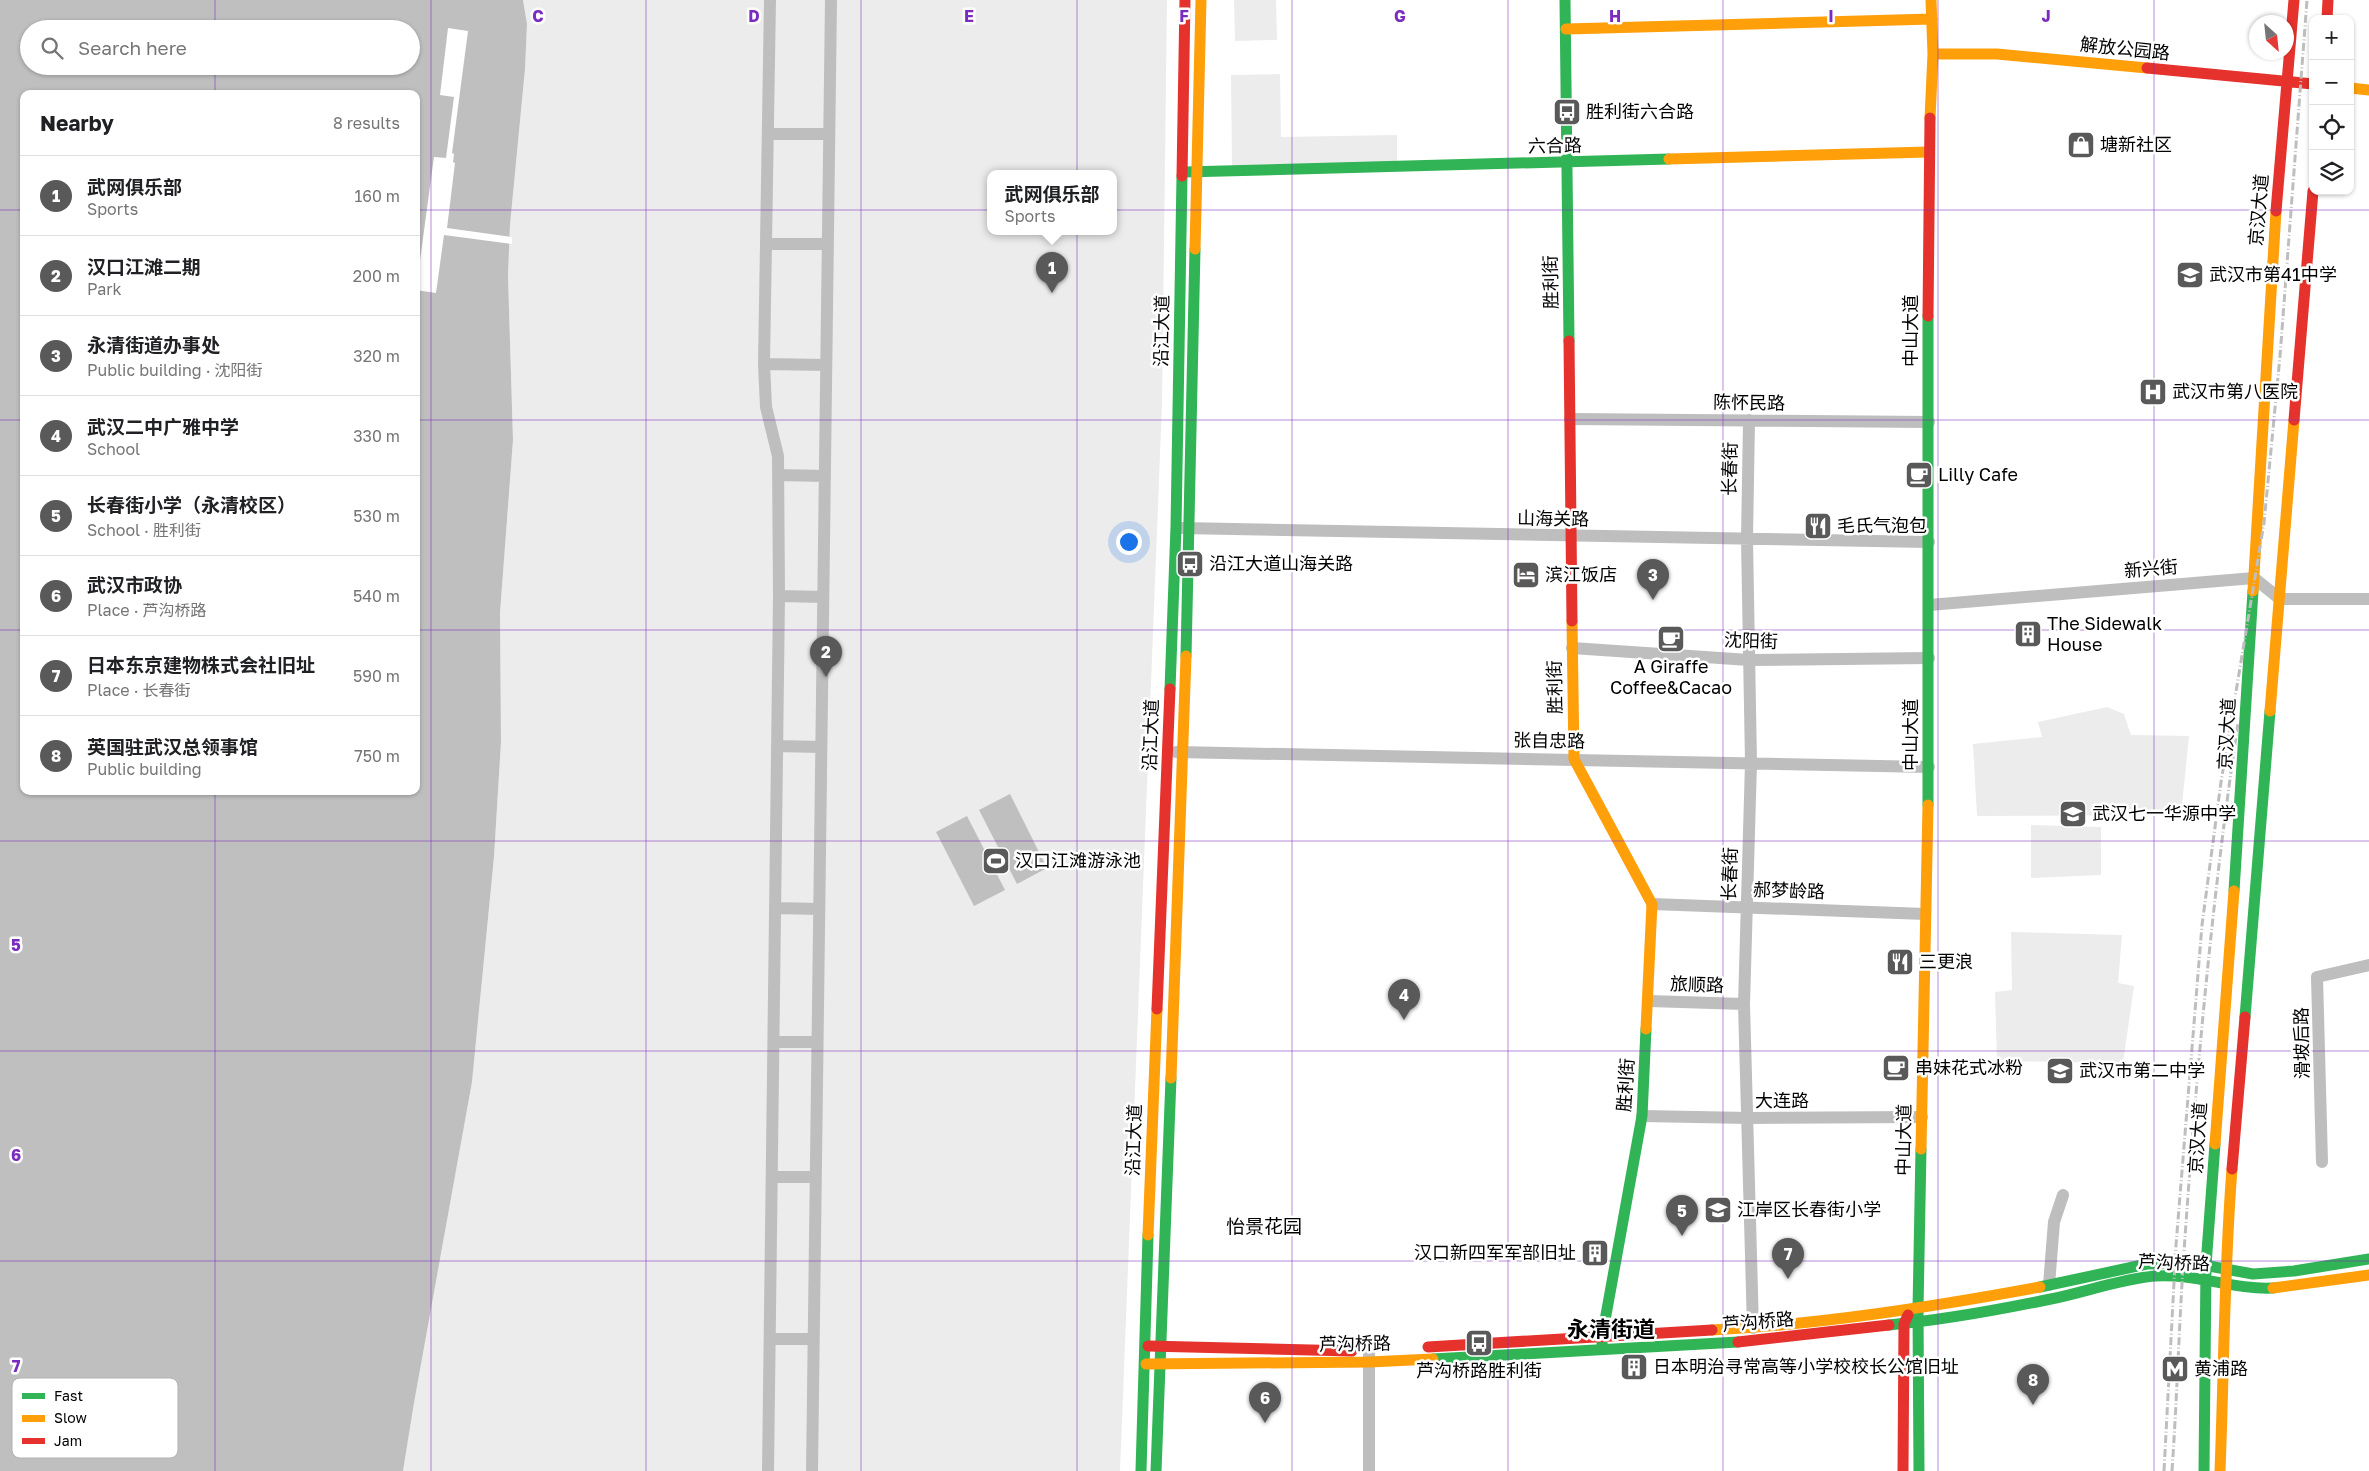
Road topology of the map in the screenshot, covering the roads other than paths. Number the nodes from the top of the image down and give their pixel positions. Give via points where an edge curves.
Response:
1 (770, 0) edge
2 (831, 0) edge
3 (1185, 0) edge
4 (1201, 0) edge
5 (1566, 0) edge
6 (1932, 0) edge
7 (2294, 0) edge
8 (2328, 0) edge
9 (2327, 15) edge
10 (1932, 19) junction
11 (1566, 29) junction
12 (1933, 54) junction
13 (2287, 83) junction
14 (2309, 84) edge
15 (2354, 88) edge
16 (2369, 90) edge
17 (768, 134) junction
18 (829, 134) junction
19 (1928, 152) junction
20 (1567, 163) junction
21 (1182, 172) junction
22 (1197, 172) junction
23 (2313, 195) edge
24 (766, 244) junction
25 (828, 244) junction
26 (764, 364) junction
27 (826, 365) junction
28 (1570, 419) junction
29 (1749, 420) junction
30 (1928, 422) junction
31 (779, 475) junction
32 (824, 476) junction
33 (1176, 528) junction
34 (1190, 528) junction
35 (1571, 537) junction
36 (1747, 539) junction
37 (1929, 542) junction
38 (2254, 578) junction
39 (779, 596) junction
40 (823, 598) junction
41 (2280, 599) junction
42 (2369, 600) edge
43 (1929, 605) junction
44 (1572, 648) junction
45 (1929, 658) junction
46 (1749, 660) junction
47 (777, 746) junction
48 (820, 747) junction
49 (1168, 752) junction
50 (1184, 752) junction
51 (1574, 759) junction
52 (1751, 763) junction
53 (1929, 767) junction
54 (1652, 904) junction
55 (1746, 907) junction
56 (775, 908) junction
57 (819, 909) junction
58 (1925, 914) junction
59 (2369, 965) edge
60 (1649, 1001) junction
61 (1744, 1004) junction
62 (774, 1042) junction
63 (817, 1042) junction
64 (1642, 1116) junction
65 (1922, 1117) junction
66 (1749, 1118) junction
67 (2322, 1162) dead end
68 (772, 1177) junction
69 (816, 1177) junction
70 (2063, 1195) dead end
71 (2369, 1259) edge
72 (2206, 1265) junction
73 (2226, 1270) junction
74 (2369, 1275) edge
75 (2206, 1281) junction
76 (2227, 1283) junction
77 (2049, 1285) junction
78 (1914, 1310) junction
79 (1919, 1322) junction
80 (1904, 1324) junction
81 (1754, 1328) junction
82 (1602, 1337) junction
83 (770, 1339) junction
84 (814, 1339) junction
85 (1144, 1346) junction
86 (1161, 1346) junction
87 (1602, 1349) junction
88 (1369, 1357) junction
89 (1143, 1364) junction
90 (1160, 1364) junction
91 (768, 1471) edge
92 (812, 1471) edge
93 (1141, 1471) edge
94 (1156, 1471) edge
95 (1369, 1471) edge
96 (1903, 1471) edge
97 (1919, 1471) edge
98 (2204, 1471) edge
99 (2220, 1471) edge

1 - 17 street
2 - 18 street
3 - 21 main road, 沿江大道
4 - 22 main road, 沿江大道
5 - 11 main road, 胜利街
6 - 10 main road, 中山大道
7 - 13 main road, 京汉大道
8 - 9 main road
10 - 11 main road
10 - 12 main road, 中山大道
11 - 20 main road, 胜利街
12 - 13 main road, 解放公园路 via 1997,54
12 - 19 main road, 中山大道
13 - 14 main road, 解放公园路
13 - 38 main road, 京汉大道 via 2274,232
15 - 16 main road
17 - 18 street
17 - 24 street
18 - 25 street
19 - 20 main road, 六合路
19 - 30 main road, 中山大道
20 - 22 main road, 六合路
20 - 28 main road, 胜利街
21 - 22 main road, 六合路
21 - 33 main road, 沿江大道
22 - 34 main road, 沿江大道
23 - 41 main road, 京汉大道
24 - 25 street
24 - 26 street
25 - 27 street
26 - 27 street
26 - 31 street via 764,395
27 - 32 street
28 - 29 street, 陈怀民路
28 - 35 main road, 胜利街
29 - 30 street, 陈怀民路
29 - 36 street, 长春街
30 - 37 main road, 中山大道
31 - 32 street
31 - 39 street
32 - 40 street
33 - 34 street, 山海关路
33 - 49 main road, 沿江大道
34 - 35 street, 山海关路
34 - 50 main road, 沿江大道
35 - 36 street, 山海关路
35 - 44 main road, 胜利街
36 - 37 street, 山海关路
36 - 46 street, 长春街
37 - 43 main road, 中山大道
38 - 41 street
38 - 43 street, 新兴街
38 - 72 main road, 京汉大道
39 - 40 street
39 - 47 street
40 - 48 street
41 - 42 street
41 - 73 main road, 京汉大道
43 - 45 main road, 中山大道
44 - 46 street, 沈阳街
44 - 51 main road, 胜利街
45 - 46 street, 沈阳街
45 - 53 main road, 中山大道
46 - 52 street, 长春街
47 - 48 street
47 - 56 street
48 - 57 street
49 - 50 street, 张自忠路
49 - 85 main road, 沿江大道
50 - 51 street, 张自忠路
50 - 86 main road, 沿江大道
51 - 52 street, 张自忠路
51 - 54 main road, 胜利街
52 - 53 street, 张自忠路
52 - 55 street, 长春街
53 - 58 main road, 中山大道
54 - 55 street, 郝梦龄路
54 - 60 main road, 胜利街
55 - 58 street, 郝梦龄路
55 - 61 street, 长春街
56 - 57 street
56 - 62 street
57 - 63 street
58 - 65 main road, 中山大道
59 - 67 street, 滑坡后路 via 2318,977
60 - 61 street, 旅顺路
60 - 64 main road, 胜利街
61 - 66 street, 长春街
62 - 63 street
62 - 68 street
63 - 69 street
64 - 66 street, 大连路
64 - 82 main road, 胜利街
65 - 66 street, 大连路
65 - 78 main road, 中山大道
66 - 81 street, 长春街
68 - 69 street
68 - 83 street
69 - 84 street
70 - 77 street via 2054,1222
71 - 73 main road, 芦沟桥路 via 2268,1274
72 - 73 main road, 芦沟桥路
72 - 75 main road, 京汉大道
72 - 77 main road, 芦沟桥路 via 2147,1264
73 - 76 main road, 京汉大道
74 - 76 main road, 芦沟桥路 via 2275,1288 2254,1289
75 - 76 main road, 芦沟桥路
75 - 79 main road, 芦沟桥路 via 2158,1276 2132,1279
75 - 98 main road, 京汉大道
76 - 99 main road, 京汉大道
77 - 78 main road, 芦沟桥路
78 - 79 main road, 中山大道
78 - 80 main road, 中山大道
78 - 81 main road, 芦沟桥路
79 - 80 main road, 芦沟桥路
79 - 97 main road, 中山大道
80 - 87 main road, 芦沟桥路 via 1734,1342
80 - 96 main road, 中山大道
81 - 82 main road, 芦沟桥路
82 - 87 main road, 胜利街
82 - 88 main road, 芦沟桥路
83 - 84 street
83 - 91 street
84 - 92 street
85 - 86 main road, 芦沟桥路
85 - 89 main road, 沿江大道
86 - 88 main road, 芦沟桥路
86 - 90 main road, 沿江大道
87 - 88 main road, 芦沟桥路
88 - 90 main road, 芦沟桥路
88 - 95 street
89 - 90 main road, 芦沟桥路
89 - 93 main road, 沿江大道
90 - 94 main road, 沿江大道

